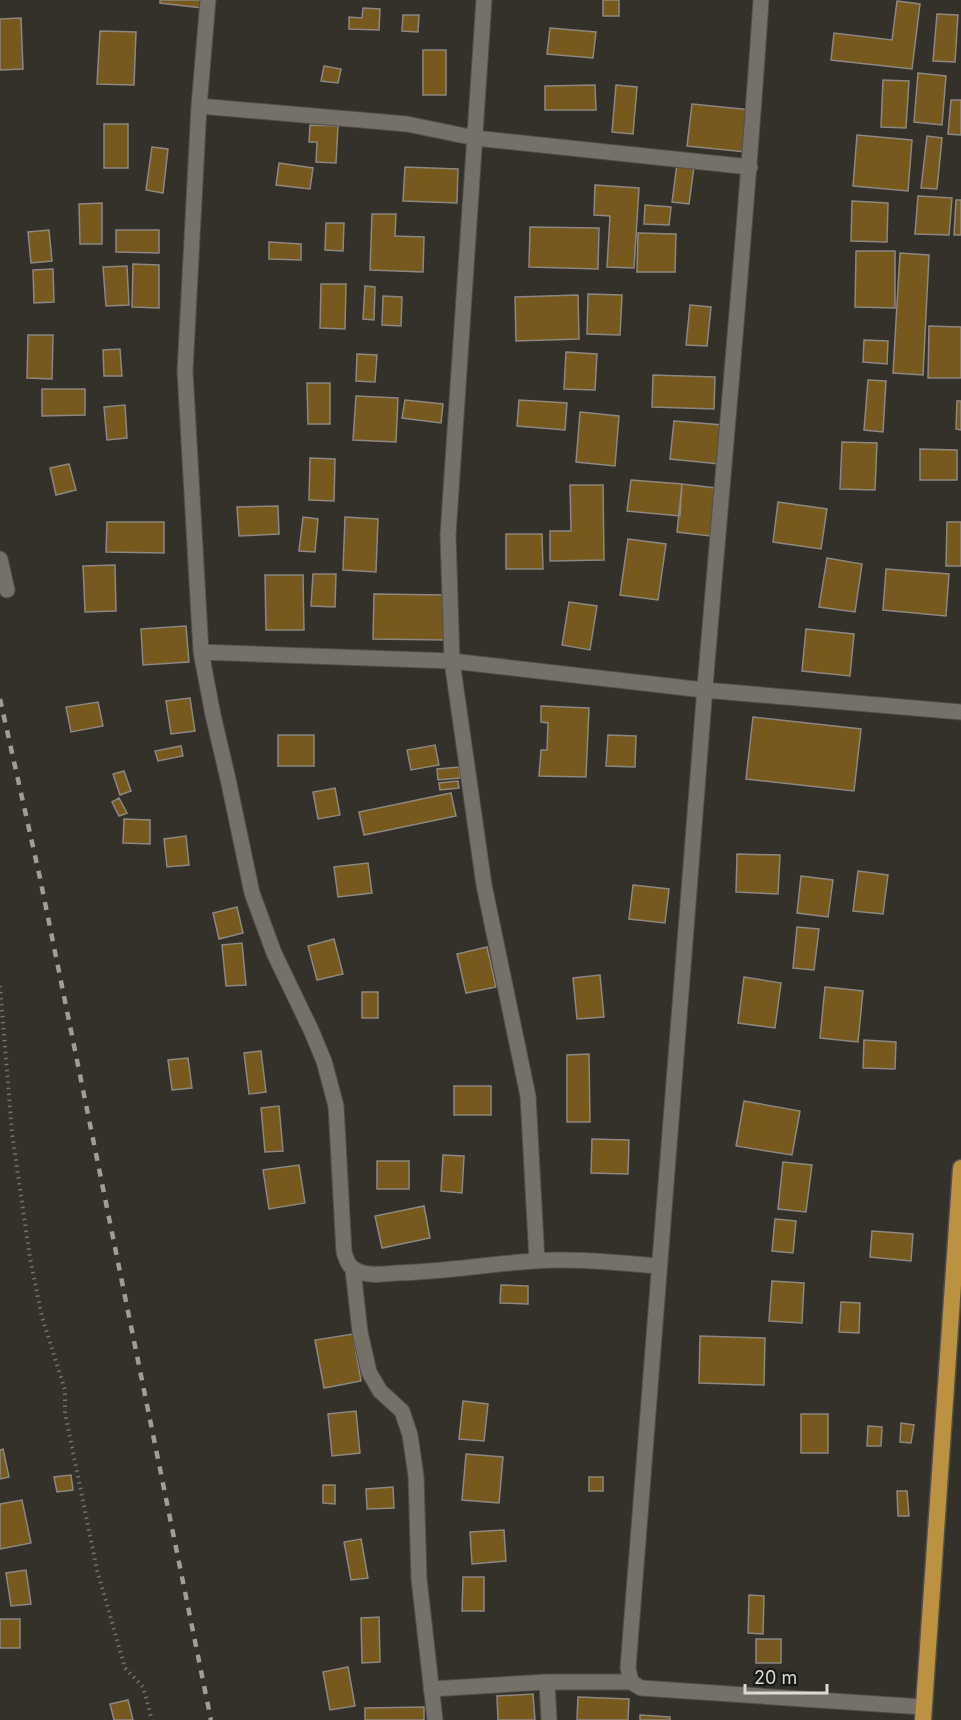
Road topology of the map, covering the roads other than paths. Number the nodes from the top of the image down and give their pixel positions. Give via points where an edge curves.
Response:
1 (208, 0) edge
2 (484, 0) edge
3 (761, 0) edge
4 (199, 106) junction
5 (475, 138) junction
6 (750, 167) junction
7 (0, 559) edge
8 (7, 590) dead end
9 (201, 652) junction
10 (452, 661) junction
11 (705, 690) junction
12 (961, 712) edge
13 (961, 1168) edge
14 (537, 1261) junction
15 (658, 1266) junction
16 (353, 1270) junction
17 (547, 1682) junction
18 (631, 1682) junction
19 (431, 1689) junction
20 (923, 1714) edge
21 (435, 1720) edge
22 (549, 1720) edge

1 - 4 street
2 - 5 street
3 - 6 street
4 - 5 street via 406,124
4 - 9 street via 185,371
5 - 6 street
5 - 10 street via 448,535
6 - 11 street
7 - 8 street
9 - 10 street
9 - 16 street via 252,893 274,953 324,1061 336,1106 344,1252
10 - 11 street
10 - 14 street via 484,885 528,1096
11 - 12 street
11 - 15 street
13 - 20 highway
14 - 15 street
14 - 16 street via 413,1273
15 - 18 street via 629,1657
16 - 19 street via 369,1372 380,1391 402,1411 410,1435
17 - 18 street
17 - 19 street
17 - 22 street
18 - 20 street via 641,1688
19 - 21 street

